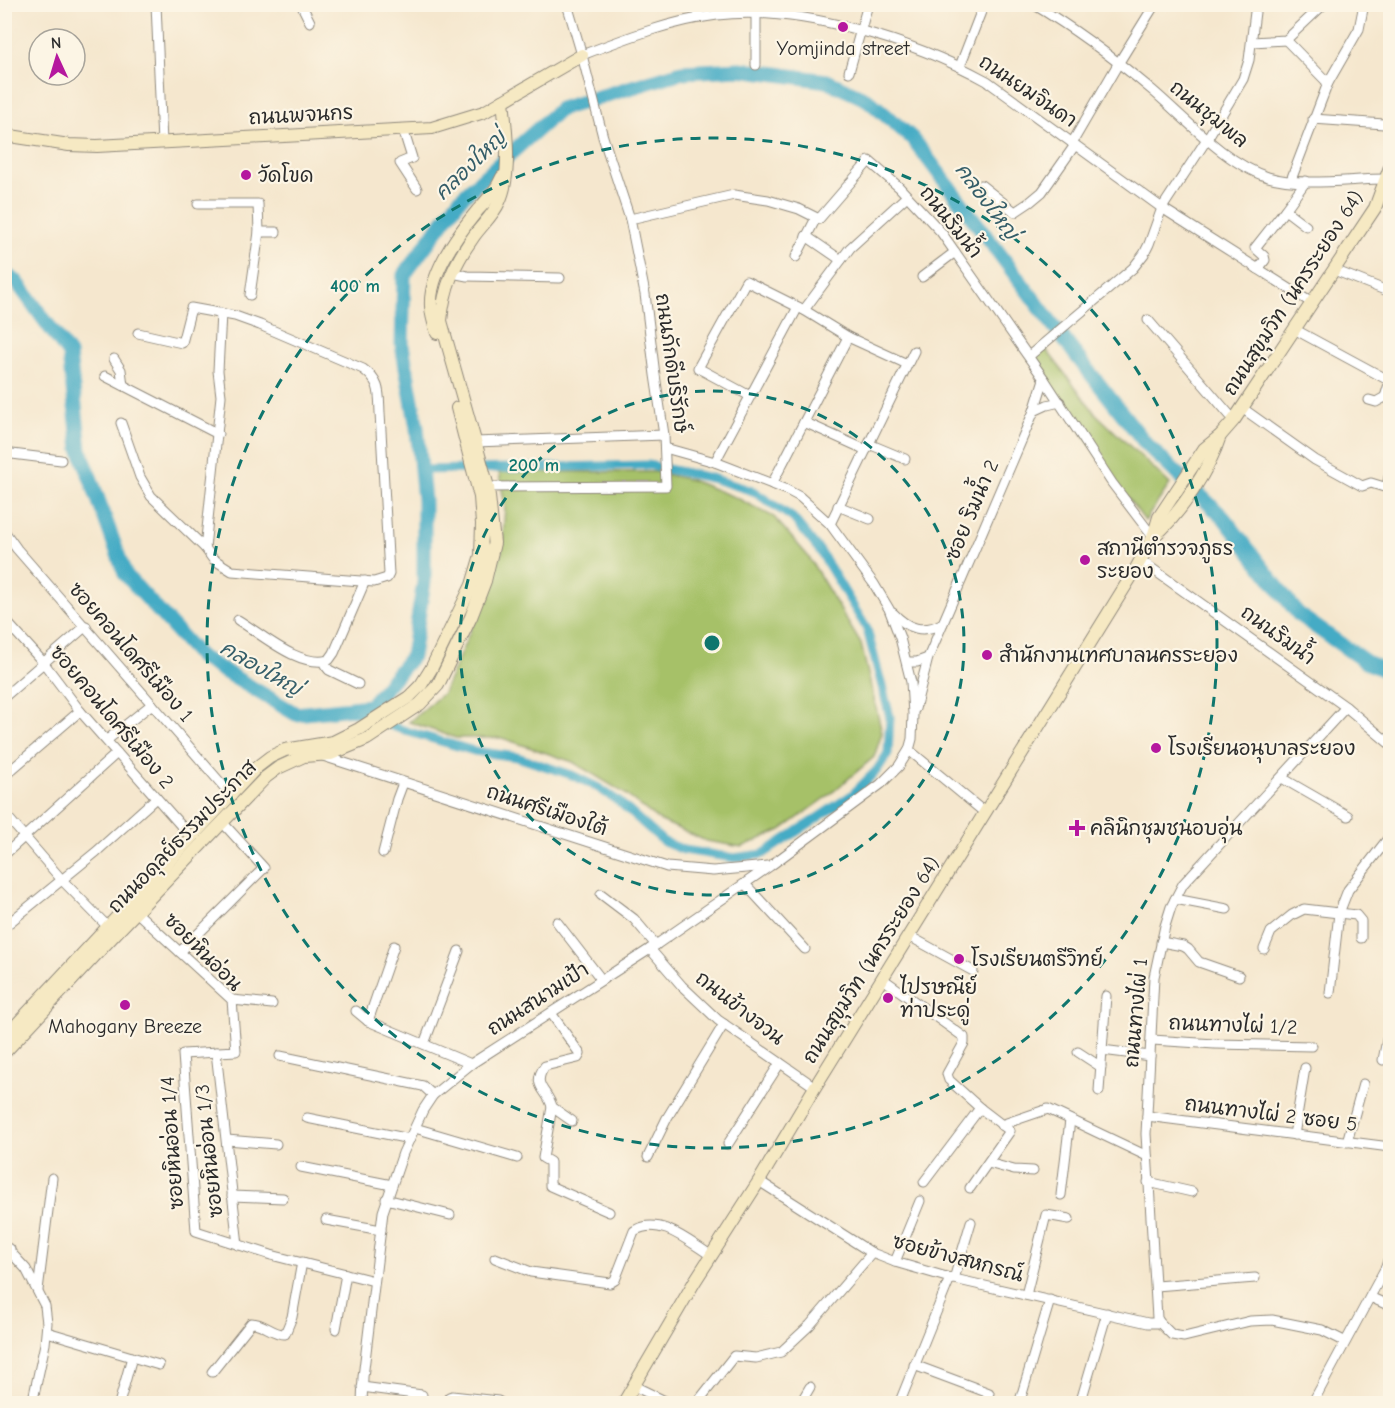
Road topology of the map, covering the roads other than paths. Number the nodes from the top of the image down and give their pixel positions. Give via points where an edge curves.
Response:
1 (156, 4) edge
2 (301, 4) edge
3 (567, 4) edge
4 (698, 4) edge
5 (868, 4) edge
6 (984, 4) edge
7 (1034, 4) edge
8 (1155, 4) edge
9 (1256, 4) edge
10 (1324, 4) edge
11 (1364, 4) edge
12 (1048, 8) edge
13 (756, 9) edge
14 (699, 18) junction
15 (310, 22) dead end
16 (861, 30) junction
17 (1286, 40) junction
18 (1252, 42) junction
19 (582, 55) junction
20 (756, 64) dead end
21 (1118, 64) junction
22 (960, 66) junction
23 (849, 72) dead end
24 (1328, 83) junction
25 (503, 100) junction
26 (1313, 119) junction
27 (1390, 122) edge
28 (403, 129) junction
29 (4, 135) edge
30 (1207, 140) junction
31 (162, 143) junction
32 (1073, 144) junction
33 (1389, 170) edge
34 (1292, 180) junction
35 (1306, 181) junction
36 (981, 184) dead end
37 (417, 189) dead end
38 (907, 196) junction
39 (198, 204) dead end
40 (1162, 208) junction
41 (1285, 210) junction
42 (816, 218) junction
43 (630, 219) junction
44 (474, 226) junction
45 (1305, 226) dead end
46 (259, 232) junction
47 (276, 232) dead end
48 (806, 236) junction
49 (955, 252) junction
50 (796, 257) dead end
51 (841, 260) junction
52 (1258, 268) junction
53 (1334, 270) junction
54 (452, 273) junction
55 (922, 276) dead end
56 (560, 278) dead end
57 (1390, 291) edge
58 (250, 295) dead end
59 (1312, 303) junction
60 (801, 308) junction
61 (221, 313) junction
62 (1148, 320) dead end
63 (1294, 329) junction
64 (138, 333) dead end
65 (848, 337) junction
66 (914, 351) dead end
67 (1029, 356) junction
68 (114, 359) dead end
69 (907, 364) junction
70 (105, 376) dead end
71 (1044, 379) junction
72 (1390, 381) edge
73 (123, 385) junction
74 (750, 396) junction
75 (1388, 398) edge
76 (1369, 400) dead end
77 (1060, 402) junction
78 (1242, 408) junction
79 (1034, 411) junction
80 (1234, 420) junction
81 (804, 422) junction
82 (121, 423) dead end
83 (218, 435) junction
84 (664, 435) junction
85 (475, 442) junction
86 (867, 447) junction
87 (665, 452) junction
88 (4, 453) edge
89 (475, 457) junction
90 (905, 459) dead end
91 (61, 460) dead end
92 (716, 462) junction
93 (1390, 473) edge
94 (772, 484) junction
95 (484, 485) junction
96 (838, 506) junction
97 (870, 519) dead end
98 (830, 524) junction
99 (4, 531) edge
100 (1153, 537) junction
101 (205, 548) junction
102 (1140, 560) junction
103 (365, 581) junction
104 (889, 609) junction
105 (238, 620) dead end
106 (5, 622) edge
107 (943, 623) junction
108 (86, 626) junction
109 (918, 629) junction
110 (449, 633) junction
111 (461, 639) junction
112 (935, 641) junction
113 (903, 649) junction
114 (928, 658) junction
115 (326, 661) junction
116 (43, 662) junction
117 (906, 662) junction
118 (358, 684) dead end
119 (4, 697) edge
120 (152, 704) junction
121 (1346, 707) junction
122 (80, 711) junction
123 (914, 714) junction
124 (107, 740) junction
125 (348, 741) junction
126 (1390, 744) edge
127 (909, 750) junction
128 (117, 753) junction
129 (317, 754) junction
130 (4, 776) edge
131 (1282, 778) junction
132 (403, 783) junction
133 (232, 796) junction
134 (156, 798) junction
135 (984, 812) junction
136 (4, 813) edge
137 (1348, 816) dead end
138 (223, 823) junction
139 (1390, 836) edge
140 (26, 837) junction
141 (192, 838) junction
142 (383, 853) dead end
143 (4, 855) edge
144 (770, 866) junction
145 (62, 880) junction
146 (745, 884) junction
147 (601, 894) dead end
148 (1174, 899) junction
149 (133, 908) junction
150 (1227, 909) dead end
151 (1339, 913) junction
152 (557, 922) dead end
153 (4, 927) edge
154 (108, 928) junction
155 (909, 936) junction
156 (1361, 938) dead end
157 (1161, 942) junction
158 (394, 946) dead end
159 (653, 947) junction
160 (805, 949) dead end
161 (1264, 949) dead end
162 (459, 951) dead end
163 (180, 952) junction
164 (973, 970) dead end
165 (1239, 976) dead end
166 (601, 979) junction
167 (883, 979) junction
168 (1330, 993) dead end
169 (1106, 996) dead end
170 (232, 1000) junction
171 (272, 1004) dead end
172 (356, 1011) dead end
173 (550, 1013) junction
174 (368, 1021) junction
175 (724, 1024) junction
176 (1390, 1025) edge
177 (4, 1038) edge
178 (1152, 1040) junction
179 (424, 1044) junction
180 (1312, 1046) dead end
181 (1102, 1050) junction
182 (216, 1052) junction
183 (1078, 1052) dead end
184 (4, 1053) edge
185 (183, 1054) joint
186 (280, 1056) dead end
187 (1150, 1056) junction
188 (1383, 1060) dead end
189 (780, 1063) junction
190 (471, 1064) junction
191 (1101, 1067) junction
192 (1305, 1068) dead end
193 (1363, 1084) dead end
194 (816, 1087) junction
195 (1099, 1091) dead end
196 (433, 1095) junction
197 (552, 1107) junction
198 (980, 1108) junction
199 (1147, 1116) junction
200 (307, 1118) dead end
201 (572, 1120) dead end
202 (1070, 1120) junction
203 (1001, 1125) junction
204 (415, 1128) junction
205 (1294, 1135) junction
206 (410, 1139) junction
207 (227, 1140) junction
208 (1347, 1142) junction
209 (276, 1144) dead end
210 (728, 1144) dead end
211 (1390, 1147) edge
212 (1147, 1156) junction
213 (648, 1157) dead end
214 (517, 1158) dead end
215 (988, 1163) junction
216 (301, 1167) dead end
217 (1033, 1171) dead end
218 (52, 1178) dead end
219 (759, 1181) junction
220 (924, 1182) dead end
221 (1148, 1182) junction
222 (392, 1185) junction
223 (970, 1188) dead end
224 (1192, 1192) dead end
225 (1061, 1195) dead end
226 (232, 1196) junction
227 (283, 1198) dead end
228 (386, 1199) junction
229 (920, 1201) dead end
230 (609, 1212) dead end
231 (450, 1215) dead end
232 (1069, 1219) dead end
233 (326, 1220) dead end
234 (971, 1222) dead end
235 (381, 1230) junction
236 (238, 1245) junction
237 (7, 1247) edge
238 (872, 1253) junction
239 (1390, 1254) edge
240 (712, 1256) junction
241 (495, 1258) dead end
242 (302, 1262) junction
243 (895, 1262) junction
244 (1388, 1267) edge
245 (4, 1271) edge
246 (346, 1274) junction
247 (952, 1278) junction
248 (1255, 1278) dead end
249 (374, 1281) junction
250 (1156, 1286) junction
251 (38, 1290) junction
252 (1026, 1295) junction
253 (1370, 1297) junction
254 (1050, 1300) junction
255 (1390, 1306) edge
256 (1107, 1313) junction
257 (1159, 1320) junction
258 (336, 1329) dead end
259 (47, 1332) junction
260 (1344, 1341) junction
261 (132, 1357) junction
262 (159, 1365) dead end
263 (915, 1365) junction
264 (212, 1372) dead end
265 (634, 1386) junction
266 (362, 1387) junction
267 (810, 1387) dead end
268 (989, 1393) dead end
269 (422, 1395) dead end
270 (32, 1404) edge
271 (119, 1404) edge
272 (362, 1404) edge
273 (447, 1404) edge
274 (503, 1404) edge
275 (623, 1404) edge
276 (671, 1404) edge
277 (696, 1404) edge
278 (800, 1404) edge
279 (899, 1404) edge
280 (1019, 1404) edge
281 (1080, 1404) edge
282 (1312, 1404) edge

1 - 31 street
2 - 15 street
3 - 19 street, ถนนภักดีบริรักษ์
4 - 14 street
5 - 16 street
6 - 22 street
7 - 12 street, ถนนชุมพล
8 - 21 street
9 - 18 street
10 - 17 street
11 - 24 street via 1357,33
12 - 21 street, ถนนชุมพล
13 - 14 street, ถนนยมจินดา
13 - 16 street, ถนนยมจินดา
13 - 20 street
14 - 19 street, ถนนยมจินดา via 650,30
16 - 22 street, ถนนยมจินดา
16 - 23 street
17 - 18 street
17 - 24 street
18 - 30 street via 1243,79
19 - 25 street, ถนนพจนกร
19 - 43 street, ถนนภักดีบริรักษ์
21 - 30 street, ถนนชุมพล
21 - 32 street
22 - 32 street, ถนนยมจินดา
24 - 26 street
25 - 28 street, ถนนพจนกร via 484,112 432,128
25 - 44 street, ถนนอดุลย์ธรรมประภาส via 504,189 499,203
26 - 27 street
26 - 34 street
28 - 31 street, ถนนพจนกร
28 - 37 street via 412,158 400,163
29 - 31 street, ถนนพจนกร via 69,146
30 - 34 street, ถนนชุมพล via 1256,172
30 - 40 street
32 - 36 street via 1042,192 1015,212
32 - 40 street, ถนนยมจินดา
33 - 35 street, ถนนชุมพล
33 - 53 street, ถนนสุขุมวิท (นครระยอง 64) via 1375,208
34 - 35 street, ถนนชุมพล
35 - 41 street
38 - 42 street, ถนนริมน้ำ via 869,161
38 - 49 street, ถนนริมน้ำ
38 - 51 street
39 - 46 street via 258,204
40 - 52 street, ถนนยมจินดา
40 - 67 street via 1149,244 1133,268
41 - 45 street
41 - 52 street via 1255,248 1265,260
42 - 43 street via 768,200 734,195
42 - 48 street
43 - 84 street, ถนนภักดีบริรักษ์ via 645,294
44 - 54 street, ถนนอดุลย์ธรรมประภาส
44 - 89 street, ถนนอดุลย์ธรรมประภาส via 440,268 432,288 431,306
46 - 47 street
46 - 58 street
48 - 50 street
48 - 51 street
49 - 55 street
49 - 67 street, ถนนริมน้ำ
51 - 60 street
52 - 59 street, ถนนยมจินดา
53 - 57 street
53 - 59 street, ถนนสุขุมวิท (นครระยอง 64)
54 - 56 street
54 - 85 street, ถนนอดุลย์ธรรมประภาส via 443,296 441,321
59 - 63 street, ถนนสุขุมวิท (นครระยอง 64)
60 - 65 street
60 - 74 street
60 - 74 street via 746,281 698,368
61 - 64 street via 191,309 182,343
61 - 83 street
61 - 103 street via 260,325 363,369 376,382 389,574 381,581
62 - 80 street
63 - 72 street
63 - 78 street, ถนนสุขุมวิท (นครระยอง 64)
65 - 69 street
65 - 81 street
66 - 69 street
67 - 71 street, ถนนริมน้ำ
68 - 73 street via 121,370
69 - 86 street
70 - 73 street
71 - 77 street, ถนนริมน้ำ
71 - 79 street, ซอย ริมน้ำ 2
72 - 75 street
73 - 83 street
74 - 92 street
75 - 76 street
77 - 79 street
77 - 100 street, ถนนริมน้ำ via 1112,483
78 - 80 street, ถนนสุขุมวิท (นครระยอง 64)
78 - 93 street via 1315,460 1362,486 1387,486
79 - 107 street, ซอย ริมน้ำ 2
80 - 100 street, ถนนสุขุมวิท (นครระยอง 64)
81 - 86 street
81 - 94 street
82 - 101 street via 151,496
83 - 101 street
84 - 85 street
84 - 87 street, ถนนภักดีบริรักษ์
85 - 89 street, ถนนอดุลย์ธรรมประภาส
86 - 90 street
86 - 96 street
87 - 92 street
87 - 95 street, ถนนภักดีบริรักษ์ via 666,486
88 - 91 street
89 - 95 street, ถนนอดุลย์ธรรมประภาส
92 - 94 street
94 - 98 street via 800,497
95 - 110 street, ถนนอดุลย์ธรรมประภาส via 481,555 472,585
95 - 111 street, ถนนอดุลย์ธรรมประภาส via 494,543 485,581
96 - 97 street
96 - 98 street
98 - 104 street
99 - 108 street, ซอยคอนโดศรีเมือง 1
100 - 102 street, ถนนสุขุมวิท (นครระยอง 64)
101 - 103 street via 213,560 232,571
102 - 121 street, ถนนริมน้ำ
102 - 135 street, ถนนสุขุมวิท (นครระยอง 64)
103 - 115 street via 334,653
104 - 109 street via 901,621
104 - 113 street
105 - 115 street via 296,657
106 - 116 street, ซอยคอนโดศรีเมือง 2
107 - 109 street
107 - 112 street, ซอย ริมน้ำ 2
108 - 116 street
108 - 120 street, ซอยคอนโดศรีเมือง 1
109 - 112 street via 929,632
109 - 113 street via 907,636
110 - 111 street
110 - 125 street, ถนนอดุลย์ธรรมประภาส via 421,685
111 - 125 street, ถนนอดุลย์ธรรมประภาส via 438,685 420,705 367,739
112 - 114 street, ซอย ริมน้ำ 2
113 - 117 street
114 - 117 street
114 - 123 street, ซอย ริมน้ำ 2
115 - 118 street via 329,670
116 - 119 street
116 - 122 street, ซอยคอนโดศรีเมือง 2
117 - 123 street
120 - 124 street
120 - 133 street, ซอยคอนโดศรีเมือง 1
121 - 126 street, ถนนริมน้ำ
121 - 131 street, ถนนทางไผ่ 1
122 - 124 street, ซอยคอนโดศรีเมือง 2
122 - 130 street
123 - 127 street, ถนนสนามเป้า
124 - 128 street, ซอยคอนโดศรีเมือง 2
125 - 129 street, ถนนอดุลย์ธรรมประภาส via 331,754
125 - 133 street, ถนนอดุลย์ธรรมประภาส via 285,750 270,757 257,766
127 - 135 street
127 - 144 street, ถนนสนามเป้า via 881,784
128 - 134 street, ซอยคอนโดศรีเมือง 2
128 - 140 street
129 - 132 street, ถนนศรีเมืองใต้
129 - 138 street, ถนนอดุลย์ธรรมประภาส via 278,768
131 - 137 street
131 - 148 street, ถนนทางไผ่ 1 via 1183,884
132 - 142 street
132 - 144 street, ถนนศรีเมืองใต้ via 667,867 739,870
133 - 141 street, ถนนอดุลย์ธรรมประภาส
134 - 141 street, ซอยคอนโดศรีเมือง 2
134 - 145 street
135 - 155 street, ถนนสุขุมวิท (นครระยอง 64)
136 - 140 street
138 - 149 street, ถนนอดุลย์ธรรมประภาส
138 - 163 street via 264,868
139 - 151 street via 1348,890
140 - 143 street
140 - 145 street
141 - 149 street, ถนนอดุลย์ธรรมประภาส
144 - 146 street, ถนนสนามเป้า
145 - 153 street
145 - 154 street
146 - 159 street, ถนนสนามเป้า
146 - 160 street
147 - 159 street, ถนนข้างจวน via 634,919
148 - 150 street
148 - 157 street, ถนนทางไผ่ 1
149 - 154 street, ถนนอดุลย์ธรรมประภาส
149 - 163 street, ซอยหินอ่อน
149 - 184 street, ถนนอดุลย์ธรรมประภาส
151 - 156 street via 1359,918
151 - 161 street via 1304,909 1271,932
151 - 168 street
152 - 166 street
154 - 177 street, ถนนอดุลย์ธรรมประภาส
155 - 164 street
155 - 167 street, ถนนสุขุมวิท (นครระยอง 64)
157 - 165 street via 1183,946 1198,962
157 - 178 street, ถนนทางไผ่ 1 via 1155,967
158 - 174 street
159 - 166 street, ถนนสนามเป้า
159 - 175 street, ถนนข้างจวน via 682,986
162 - 179 street
163 - 170 street, ซอยหินอ่อน
166 - 173 street, ถนนสนามเป้า
167 - 194 street, ถนนสุขุมวิท (นครระยอง 64)
167 - 198 street via 964,1037 947,1074
169 - 181 street
170 - 171 street
170 - 182 street, ซอยหินอ่อน via 237,1051
172 - 174 street
173 - 190 street, ถนนสนามเป้า
173 - 197 street via 580,1054 578,1058 544,1066 540,1088
174 - 179 street
175 - 189 street, ถนนข้างจวน
175 - 213 street
176 - 188 street
178 - 180 street, ถนนทางไผ่ 1/2
178 - 187 street, ถนนทางไผ่ 1
179 - 190 street
181 - 187 street
181 - 191 street
182 - 185 street, ซอยหินอ่อน
182 - 207 street, ซอยหินอ่อน 1/3
183 - 191 street
185 - 236 street, ซอยหินอ่อน 1/4 via 196,1231
186 - 196 street via 423,1086
187 - 199 street, ถนนทางไผ่ 1
189 - 194 street, ถนนข้างจวน
189 - 210 street
190 - 196 street, ถนนสนามเป้า
191 - 195 street
192 - 205 street
193 - 208 street
194 - 219 street, ถนนสุขุมวิท (นครระยอง 64)
196 - 204 street, ถนนสนามเป้า
197 - 201 street
197 - 230 street via 543,1158 550,1162 550,1186
198 - 203 street
198 - 220 street
199 - 205 street, ถนนทางไผ่ 2 ซอย 5
199 - 212 street, ถนนทางไผ่ 1
200 - 206 street
202 - 203 street via 1048,1109
202 - 212 street
202 - 225 street
203 - 215 street via 1010,1131
204 - 206 street, ถนนสนามเป้า
204 - 214 street
205 - 208 street, ถนนทางไผ่ 2 ซอย 5
206 - 222 street, ถนนสนามเป้า
207 - 209 street
207 - 226 street, ซอยหินอ่อน 1/3
208 - 211 street, ถนนทางไผ่ 2 ซอย 5
212 - 221 street, ถนนทางไผ่ 1
215 - 217 street
215 - 223 street
216 - 222 street
218 - 251 street
219 - 238 street, ซอยข้างสหกรณ์
219 - 240 street, ถนนสุขุมวิท (นครระยอง 64)
221 - 224 street
221 - 250 street, ถนนทางไผ่ 1
222 - 228 street, ถนนสนามเป้า
226 - 227 street
226 - 236 street, ซอยหินอ่อน 1/3
228 - 231 street
228 - 235 street, ถนนสนามเป้า
229 - 243 street
232 - 252 street via 1046,1215
233 - 235 street
234 - 247 street
235 - 249 street, ถนนสนามเป้า
236 - 242 street
237 - 245 street
237 - 251 street
238 - 243 street, ซอยข้างสหกรณ์
238 - 277 street via 810,1325 781,1352 756,1358 734,1356
239 - 244 street
240 - 241 street via 668,1229 650,1224 634,1231 615,1280 610,1283 531,1272
240 - 265 street, ถนนสุขุมวิท (นครระยอง 64)
242 - 246 street
242 - 264 street via 285,1334 251,1323
243 - 247 street, ซอยข้างสหกรณ์
244 - 253 street
246 - 249 street
246 - 258 street
247 - 252 street, ซอยข้างสหกรณ์
247 - 263 street
248 - 250 street
249 - 266 street, ถนนสนามเป้า
250 - 257 street, ถนนทางไผ่ 1
251 - 259 street via 45,1306
252 - 254 street, ซอยข้างสหกรณ์
253 - 255 street
253 - 260 street
254 - 256 street, ซอยข้างสหกรณ์
254 - 280 street
256 - 257 street, ซอยข้างสหกรณ์ via 1148,1323
256 - 281 street
257 - 260 street via 1172,1335 1184,1337 1250,1321 1272,1320 1322,1330
259 - 261 street
259 - 270 street
260 - 282 street
261 - 262 street
261 - 271 street
263 - 268 street
263 - 279 street
265 - 275 street, ถนนสุขุมวิท (นครระยอง 64)
265 - 276 street
266 - 269 street
266 - 272 street, ถนนสนามเป้า
267 - 278 street
273 - 274 street via 452,1396

